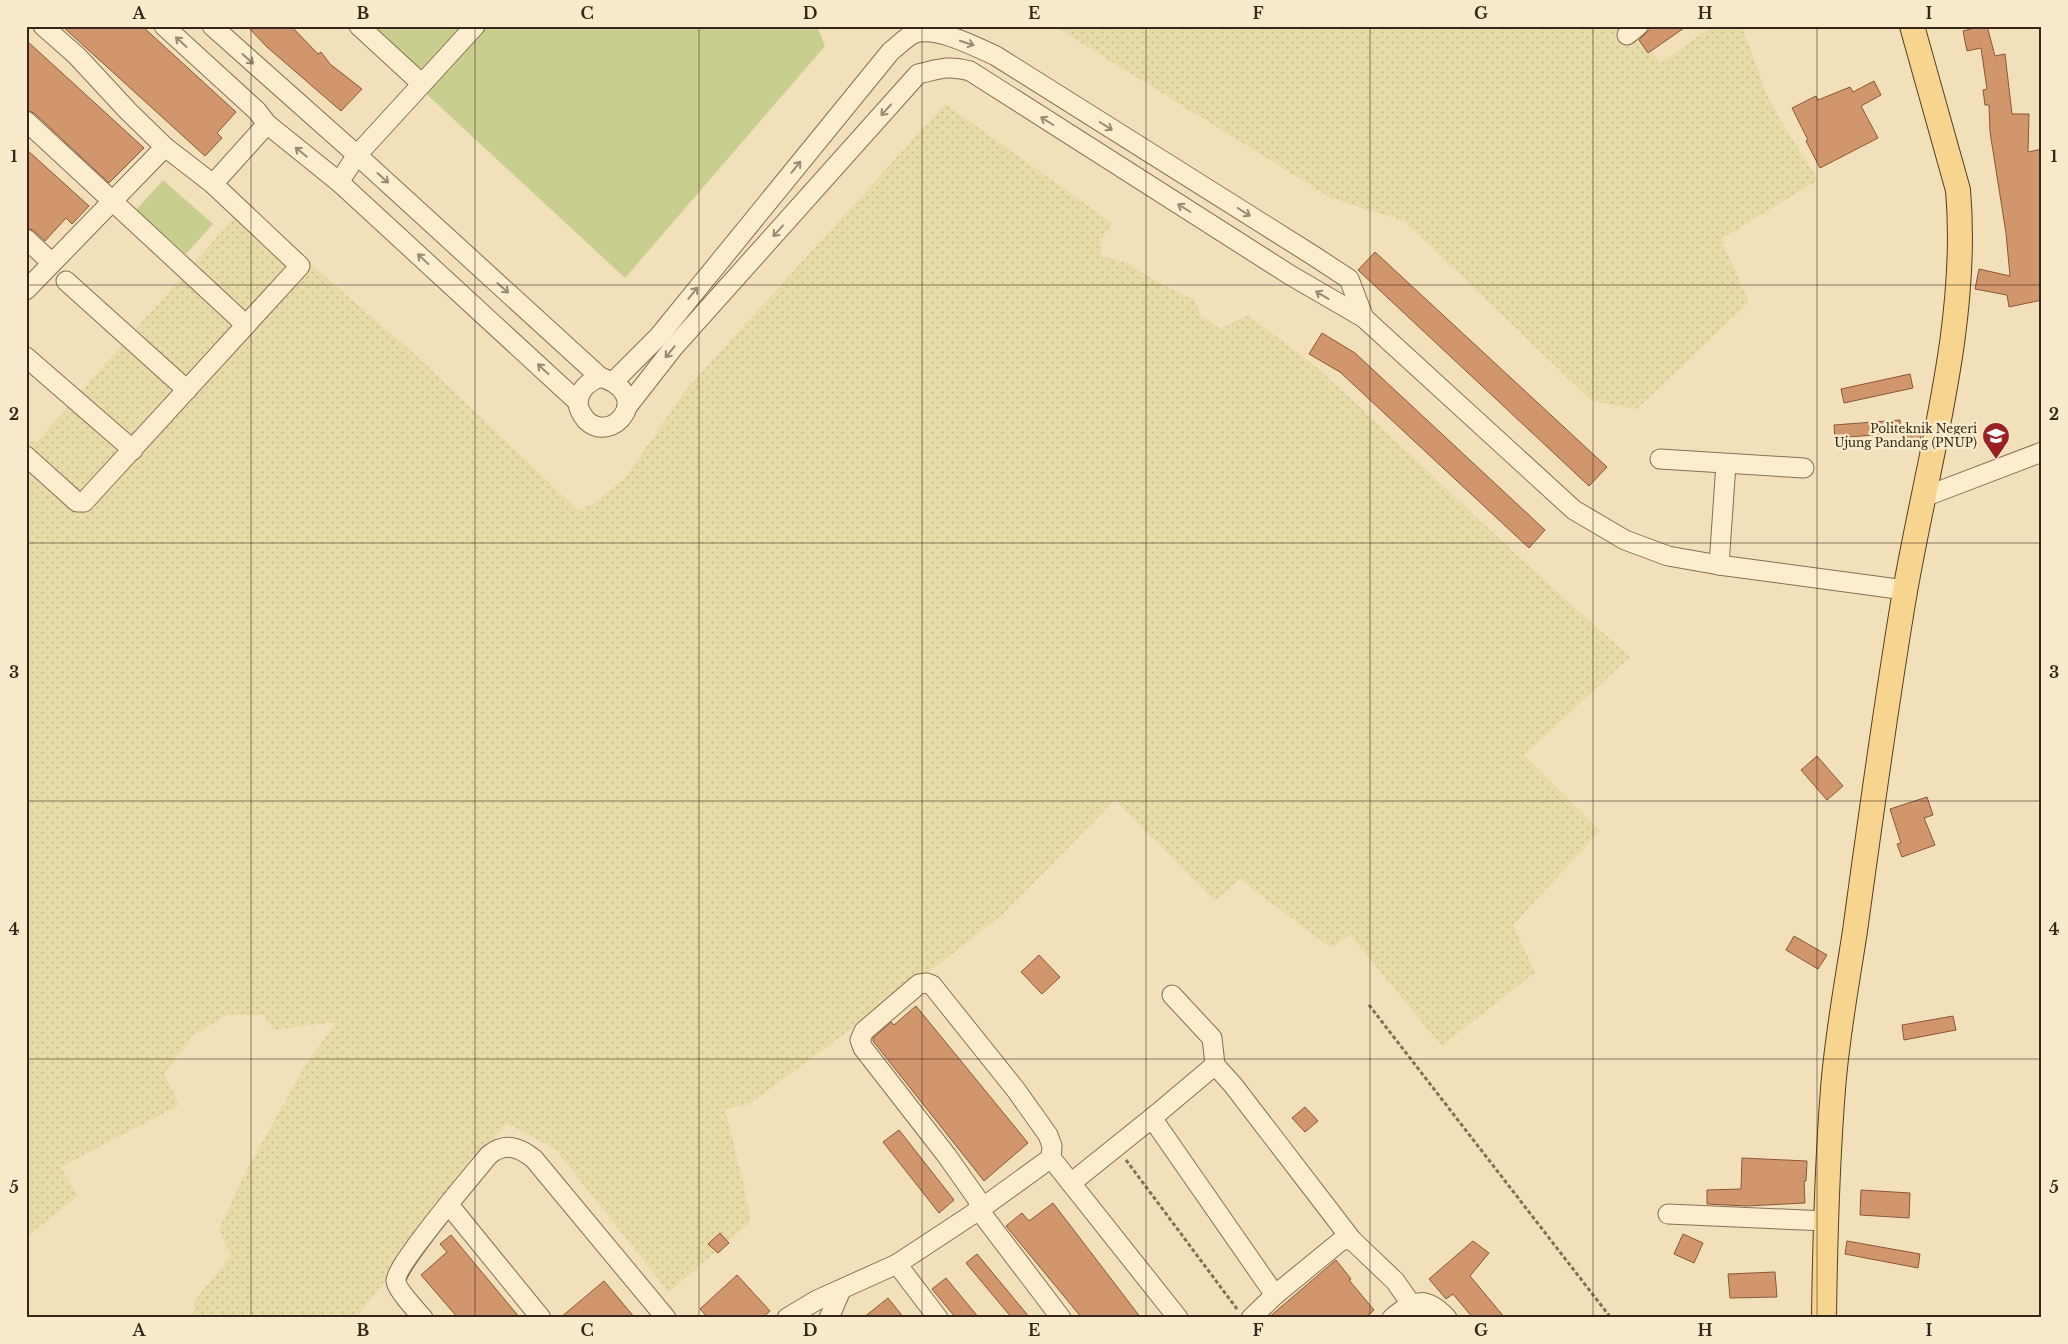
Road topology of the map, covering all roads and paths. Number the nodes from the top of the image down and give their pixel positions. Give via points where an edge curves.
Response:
1 (44, 26) edge
2 (164, 26) edge
3 (212, 26) edge
4 (359, 26) edge
5 (1916, 27) edge
6 (469, 28) edge
7 (422, 84) junction
8 (277, 85) junction
9 (262, 118) junction
10 (26, 121) edge
11 (165, 147) junction
12 (357, 155) junction
13 (339, 182) junction
14 (213, 184) junction
15 (113, 201) junction
16 (26, 239) edge
17 (52, 263) junction
18 (66, 281) dead end
19 (26, 290) edge
20 (1364, 318) junction
21 (246, 324) junction
22 (26, 357) edge
23 (607, 379) junction
24 (187, 390) junction
25 (578, 402) junction
26 (627, 407) junction
27 (132, 450) junction
28 (2042, 452) edge
29 (26, 456) edge
30 (1660, 459) dead end
31 (1726, 464) junction
32 (1804, 468) dead end
33 (1924, 497) junction
34 (1719, 565) junction
35 (1905, 590) junction
36 (1172, 995) dead end
37 (1370, 1004) dead end
38 (1215, 1065) junction
39 (1152, 1118) junction
40 (1116, 1147) junction
41 (1051, 1158) junction
42 (1071, 1183) junction
43 (450, 1204) junction
44 (979, 1210) junction
45 (1668, 1214) dead end
46 (1826, 1221) junction
47 (1352, 1240) junction
48 (897, 1264) junction
49 (841, 1290) junction
50 (1276, 1295) junction
51 (1416, 1311) edge
52 (1245, 1314) edge
53 (423, 1318) edge
54 (541, 1318) edge
55 (666, 1318) edge
56 (787, 1318) edge
57 (829, 1318) edge
58 (938, 1318) edge
59 (1061, 1318) edge
60 (1178, 1318) edge
61 (1392, 1318) edge
62 (1447, 1318) edge
63 (1611, 1318) edge
64 (1824, 1318) edge

1 - 11 street
9 -> 2 street
3 -> 8 street
4 - 7 street
5 - 33 main road via 1958,190 1960,213 1954,324
6 - 7 street
7 - 12 street
8 - 9 street
8 - 12 street
13 -> 9 street
9 - 14 street
10 - 15 street
11 - 14 street
11 - 15 street
12 - 13 street
12 -> 23 street
25 -> 13 street
14 - 21 street via 300,266
15 - 17 street
15 - 21 street
16 - 17 street
17 - 19 street
18 - 24 street
23 -> 20 street via 659,336 891,52 914,34 936,32 996,56 1349,279
20 -> 26 street via 1290,275 970,71 946,67 918,74 673,348
20 - 34 street via 1574,510 1625,540 1668,556
21 - 24 street
22 - 27 street
23 - 25 street via 586,385
23 - 26 street via 625,392
24 - 27 street
25 - 26 street via 585,419 598,427 614,425
27 - 29 street via 84,502 77,502
28 - 33 street
30 - 31 street
31 - 32 street
31 - 34 street
33 - 35 main road
34 - 35 street
35 - 46 main road via 1833,1088
36 - 38 street via 1212,1038
37 - 63 path
38 - 39 street
38 - 47 street
39 - 40 street
39 - 50 street
40 - 42 street
40 - 52 path
41 - 42 street
41 - 44 street
41 - 44 street via 1052,1146 1048,1135 1016,1090 932,985 927,982 920,984 864,1031 860,1040 978,1200
42 - 60 street
43 - 53 street via 418,1243 396,1281
43 - 54 street
43 - 55 street via 496,1149 508,1146 524,1150 550,1176
44 - 48 street
44 - 59 street
45 - 46 street
46 - 64 main road
47 - 50 street via 1342,1240
47 - 51 street via 1395,1281
48 - 49 street
48 - 58 street
49 - 56 street
49 - 57 street
50 - 52 street
51 - 61 street
51 - 62 street via 1424,1302 1432,1304

